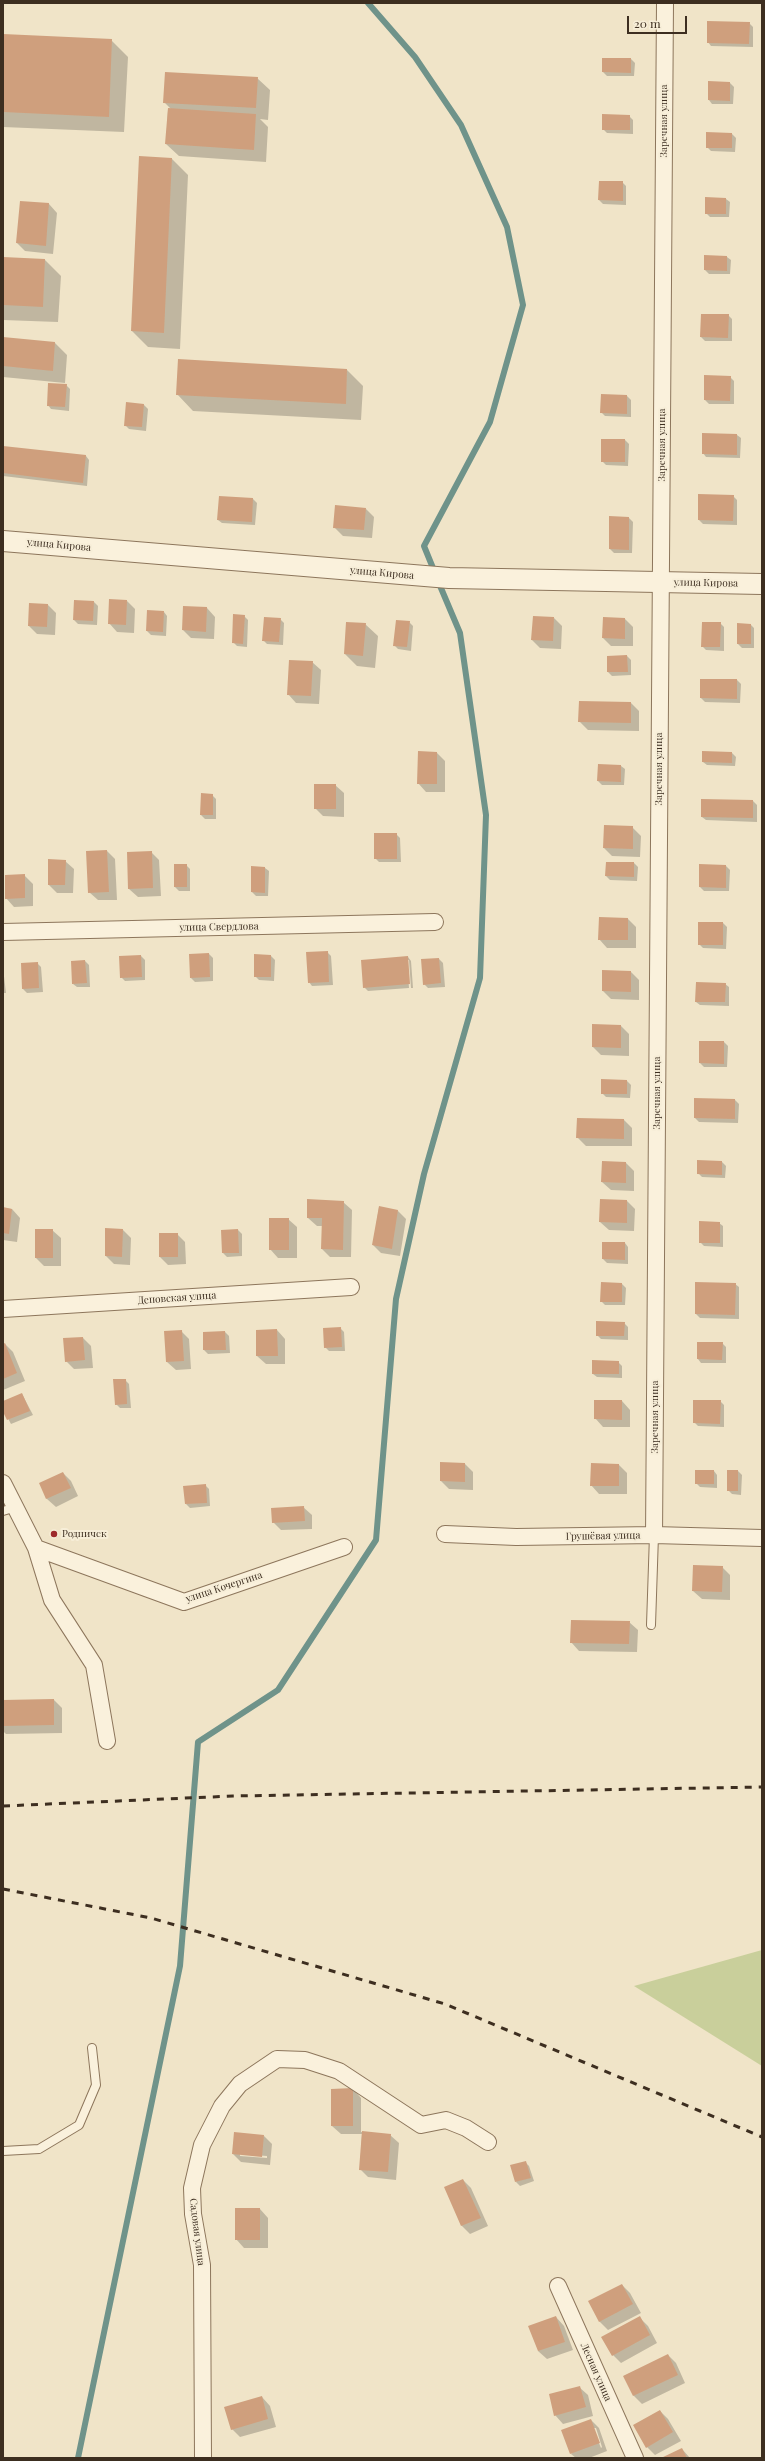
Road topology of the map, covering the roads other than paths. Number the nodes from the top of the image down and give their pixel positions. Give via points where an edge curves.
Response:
1 (665, 3) edge
2 (3, 540) edge
3 (661, 582) junction
4 (762, 584) edge
5 (435, 922) dead end
6 (3, 932) edge
7 (351, 1287) dead end
8 (3, 1309) edge
9 (3, 1483) edge
10 (9, 1509) edge
11 (444, 1534) dead end
12 (654, 1535) junction
13 (762, 1538) edge
14 (344, 1547) dead end
15 (36, 1548) junction
16 (651, 1625) dead end
17 (107, 1741) dead end
18 (92, 2048) dead end
19 (488, 2142) dead end
20 (3, 2151) edge
21 (558, 2286) dead end
22 (203, 2458) edge
23 (635, 2458) edge

1 - 3 street, Заречная улица
2 - 3 street, улица Кирова via 449,578
3 - 4 street, улица Кирова
3 - 12 street, Заречная улица
5 - 6 street, улица Свердлова
7 - 8 street, Деповская улица
9 - 10 street
10 - 15 street
11 - 12 street, Грушёвая улица via 516,1538
12 - 13 street, Грушёвая улица
12 - 16 lane
14 - 15 street, улица Кочергина via 184,1602
15 - 17 street via 52,1600 94,1665
18 - 20 lane via 96,2085 79,2125 39,2148
19 - 22 street, Садовая улица via 466,2128 446,2120 421,2125 339,2071 305,2060 278,2059 240,2084 222,2106 202,2145 192,2188 193,2214 202,2265
21 - 23 street, Лесная улица

